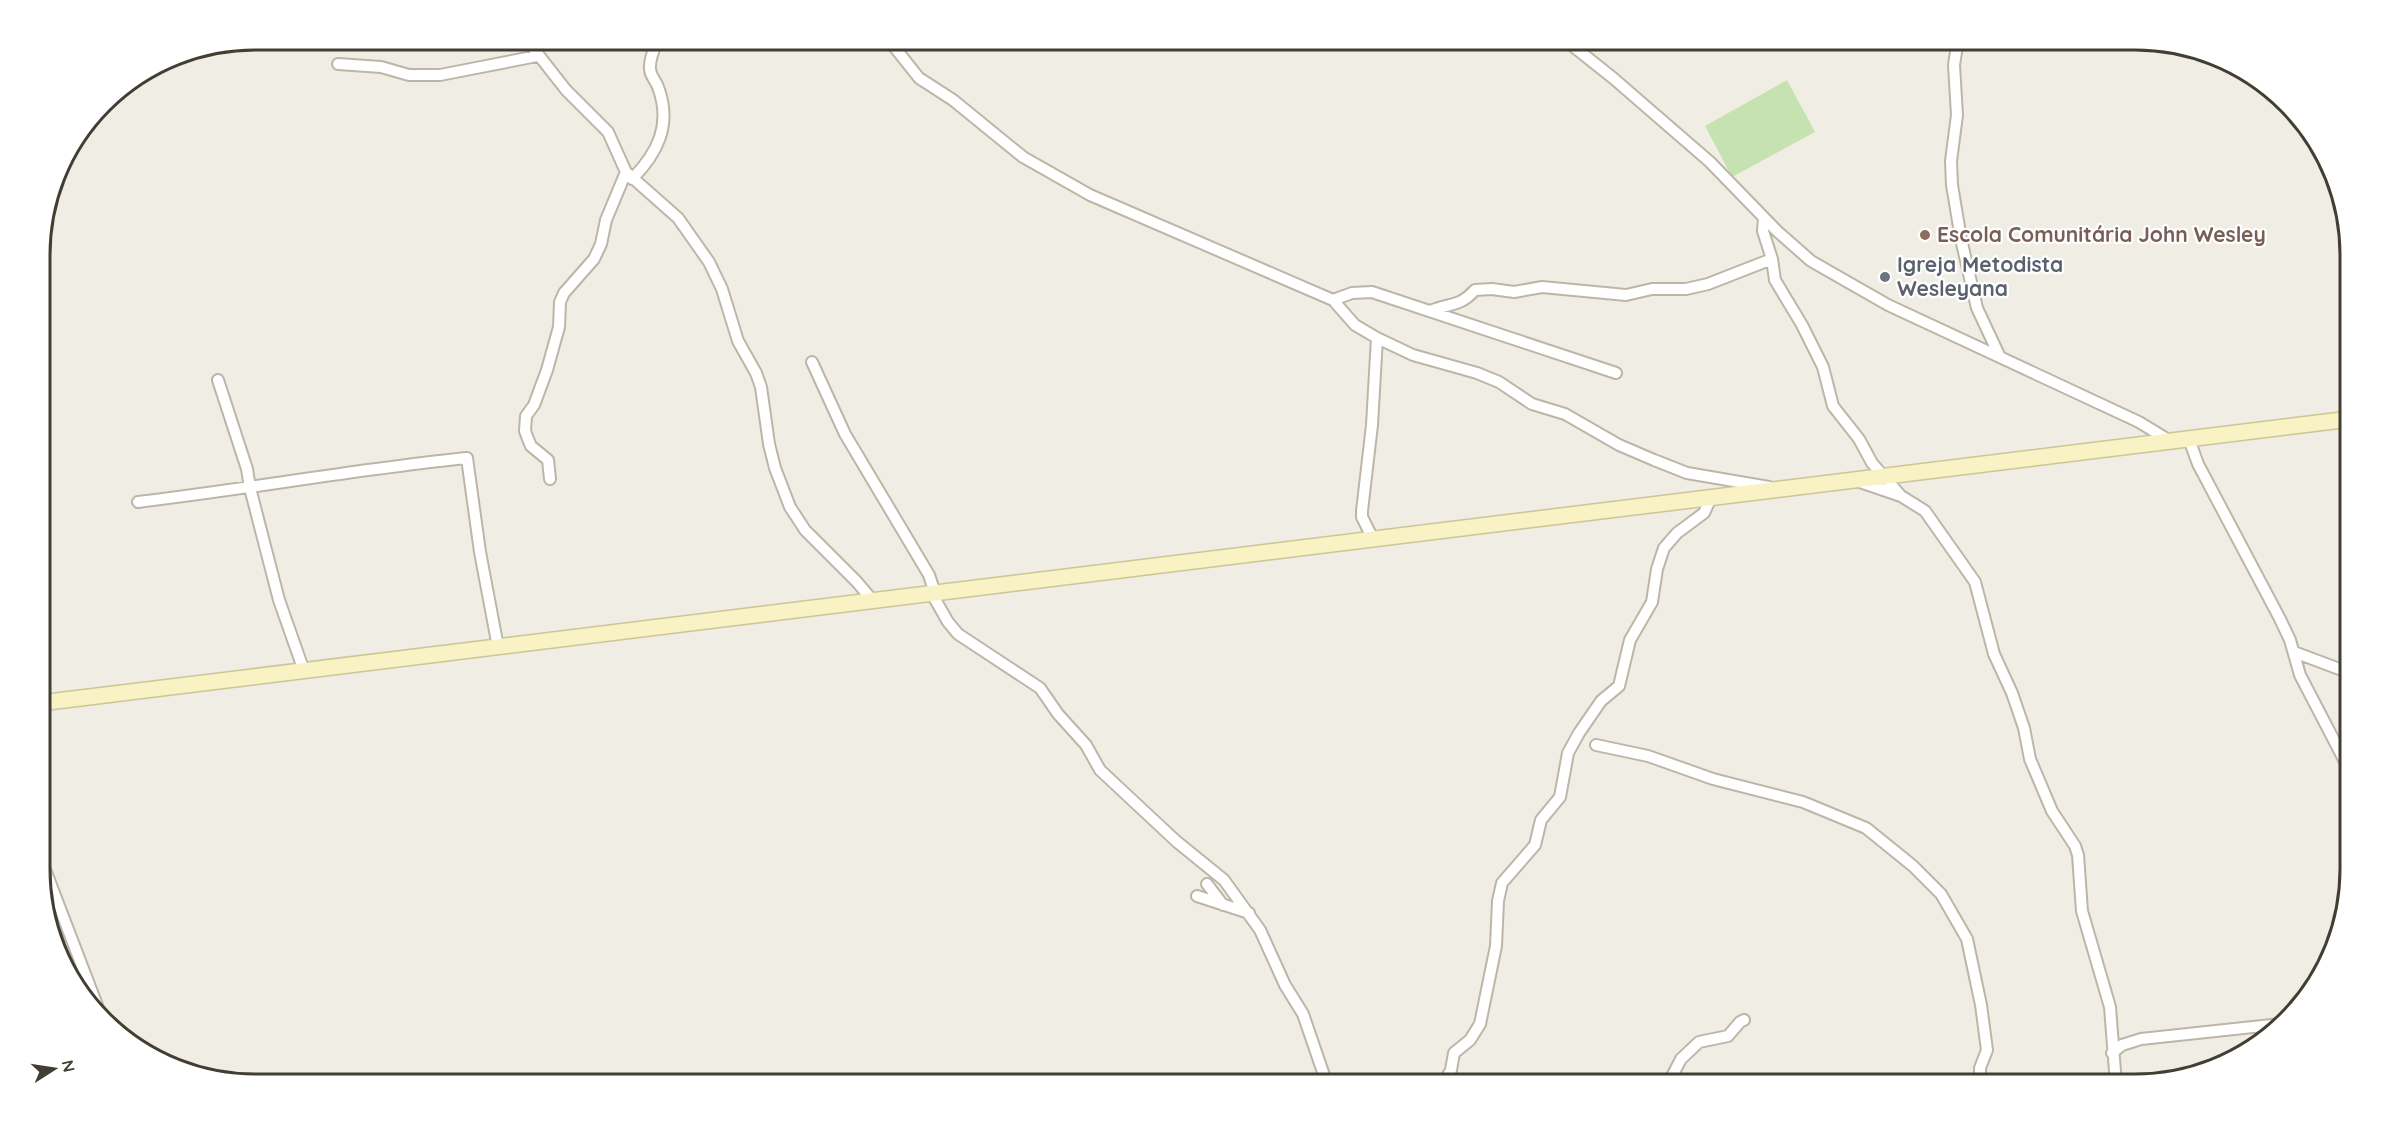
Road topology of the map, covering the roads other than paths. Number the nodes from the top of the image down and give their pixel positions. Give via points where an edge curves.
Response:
1 (533, 50) edge
2 (655, 50) edge
3 (897, 50) edge
4 (1578, 50) edge
5 (1956, 50) edge
6 (537, 56) junction
7 (338, 64) dead end
8 (629, 176) junction
9 (1764, 218) junction
10 (1772, 259) junction
11 (1333, 300) junction
12 (1430, 311) junction
13 (1377, 338) junction
14 (1999, 355) junction
15 (812, 362) dead end
16 (1616, 373) dead end
17 (218, 380) dead end
18 (2340, 420) edge
19 (2189, 439) junction
20 (2170, 441) junction
21 (1871, 475) junction
22 (550, 479) dead end
23 (250, 488) junction
24 (1778, 490) junction
25 (1901, 496) junction
26 (1711, 498) junction
27 (138, 502) dead end
28 (1373, 539) junction
29 (934, 594) junction
30 (873, 601) junction
31 (498, 647) junction
32 (2294, 652) junction
33 (2340, 669) edge
34 (304, 671) junction
35 (50, 702) edge
36 (1596, 745) dead end
37 (2340, 753) edge
38 (51, 884) edge
39 (1207, 884) dead end
40 (1197, 896) dead end
41 (1223, 905) junction
42 (1249, 913) junction
43 (93, 994) edge
44 (1744, 1020) dead end
45 (2267, 1026) edge
46 (2112, 1053) junction
47 (1323, 1073) edge
48 (1450, 1073) edge
49 (1674, 1073) edge
50 (1980, 1073) edge
51 (2115, 1073) edge

1 - 6 street
2 - 8 street via 650,74 658,87 662,108 661,133 655,153
3 - 11 street via 919,78 953,100 1023,157 1090,195
4 - 9 street via 1710,162
5 - 14 street via 1952,185 1977,308
6 - 7 street via 440,75 409,75 381,67
6 - 8 street via 608,132
8 - 22 street via 606,220 594,259 564,292 547,370 526,416 528,439 548,460
8 - 30 street via 678,218 709,262 738,341 761,387 769,444 790,507 805,530
9 - 10 street via 1763,231
9 - 14 street via 1811,261 1848,284
10 - 12 street via 1686,289 1652,289 1626,295 1542,287 1514,292 1483,289 1474,290 1455,305
10 - 21 street via 1775,280 1823,367 1833,406 1860,439
11 - 12 street via 1352,293 1372,292
11 - 13 street via 1355,325
12 - 16 street
13 - 24 street via 1423,358 1499,382 1533,404 1565,414 1654,460 1687,472
13 - 28 street via 1362,511
14 - 20 street via 2139,422
15 - 29 street via 845,434 929,575
17 - 23 street
18 - 19 street
19 - 20 street
19 - 32 street
20 - 21 street
21 - 24 street
21 - 25 street
21 - 25 street
23 - 27 street
23 - 31 street via 467,458
23 - 34 street via 279,600
24 - 26 street
25 - 46 street via 1925,511 1975,582 1994,654 2024,728 2030,759 2052,811 2075,846 2080,864 2082,911 2110,1007
26 - 28 street
26 - 48 street via 1704,513 1677,532 1664,548 1652,602 1630,640 1619,686 1601,701 1579,733 1568,753 1560,796 1542,820 1536,845 1502,883 1497,946 1480,1024 1470,1040 1454,1053
28 - 29 street
29 - 30 street
29 - 42 street via 958,634 1040,688 1086,745 1100,770 1224,880
30 - 31 street
31 - 34 street
32 - 33 street
32 - 37 street via 2300,675
34 - 35 street
36 - 50 street via 1648,756 1713,779 1803,802 1866,828 1913,866 1941,894 1967,939 1987,1050
38 - 43 street
39 - 41 street
40 - 41 street
41 - 42 street
42 - 47 street via 1303,1014
44 - 49 street via 1728,1036 1698,1042
45 - 46 street via 2141,1040 2122,1045
46 - 51 street

